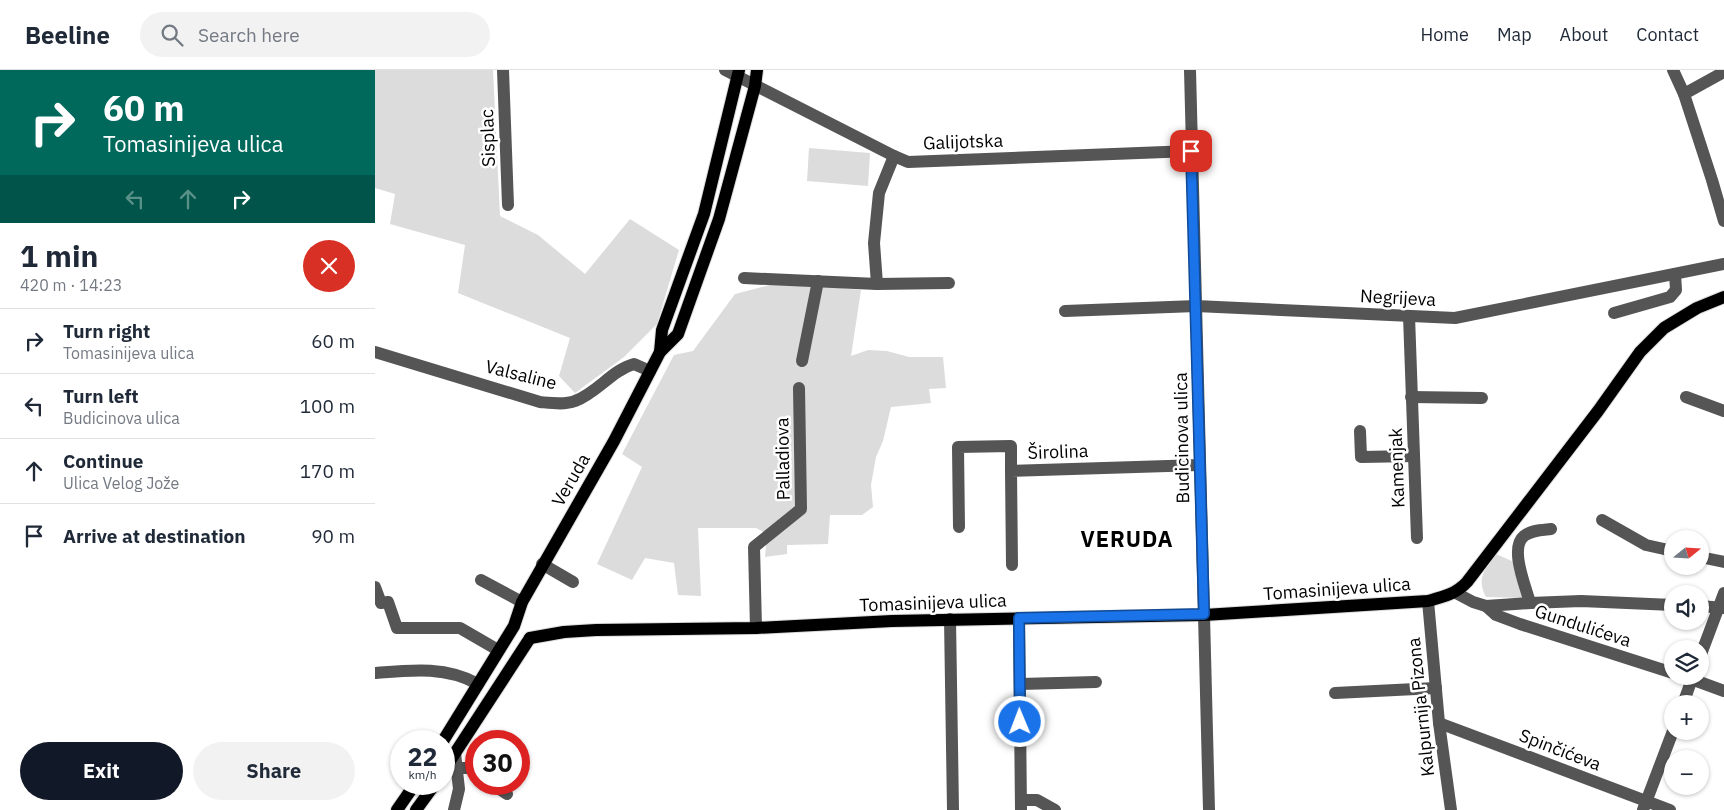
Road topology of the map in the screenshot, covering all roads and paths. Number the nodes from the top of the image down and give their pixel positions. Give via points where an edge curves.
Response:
1 (503, 70) edge
2 (725, 70) edge
3 (757, 70) edge
4 (1190, 70) edge
5 (1673, 70) edge
6 (1724, 72) edge
7 (738, 73) edge
8 (755, 86) junction
9 (1684, 94) junction
10 (1191, 151) junction
11 (893, 156) junction
12 (508, 205) dead end
13 (1724, 222) edge
14 (1724, 264) edge
15 (1675, 274) junction
16 (744, 278) dead end
17 (818, 281) junction
18 (949, 283) dead end
19 (877, 284) junction
20 (1724, 297) edge
21 (1196, 306) junction
22 (1065, 311) dead end
23 (1614, 313) dead end
24 (1409, 316) junction
25 (375, 352) edge
26 (660, 352) junction
27 (802, 361) dead end
28 (650, 371) junction
29 (799, 388) dead end
30 (1411, 397) junction
31 (1687, 397) dead end
32 (1482, 398) dead end
33 (1724, 411) edge
34 (1360, 431) dead end
35 (1413, 456) junction
36 (1200, 465) junction
37 (1011, 471) junction
38 (1602, 520) dead end
39 (959, 527) dead end
40 (1551, 529) dead end
41 (1417, 538) dead end
42 (1664, 549) edge
43 (1709, 558) edge
44 (1724, 562) edge
45 (543, 564) junction
46 (1012, 565) dead end
47 (481, 580) dead end
48 (573, 582) dead end
49 (375, 587) edge
50 (1455, 593) junction
51 (1724, 593) edge
52 (1428, 601) junction
53 (522, 602) junction
54 (1530, 603) junction
55 (1664, 605) edge
56 (1486, 606) junction
57 (1709, 606) edge
58 (1722, 607) edge
59 (1204, 614) junction
60 (1019, 618) junction
61 (950, 619) junction
62 (514, 626) junction
63 (756, 628) junction
64 (530, 638) junction
65 (1708, 640) edge
66 (498, 650) junction
67 (1664, 670) edge
68 (376, 673) edge
69 (1096, 682) dead end
70 (478, 684) junction
71 (1019, 684) junction
72 (1709, 685) edge
73 (1436, 688) junction
74 (1724, 691) edge
75 (1335, 693) dead end
76 (1439, 723) junction
77 (450, 730) edge
78 (1669, 740) edge
79 (455, 753) joint
80 (458, 768) junction
81 (465, 768) edge
82 (407, 795) edge
83 (427, 795) edge
84 (1021, 805) edge
85 (1644, 806) edge
86 (397, 810) edge
87 (416, 810) edge
88 (455, 810) edge
89 (953, 810) edge
90 (1055, 810) edge
91 (1209, 810) edge
92 (1451, 810) edge
93 (1670, 810) edge

1 - 12 street, Sisplac
2 - 7 street
3 - 8 main road, Veruda
4 - 10 street, Budicinova ulica
5 - 9 street
6 - 9 street
7 - 8 street
7 - 26 main road, Veruda via 704,214 662,330
8 - 11 street, Galijotska
8 - 26 main road, Veruda via 719,219 678,334
9 - 13 street
10 - 11 street, Galijotska via 908,162
10 - 21 street, Budicinova ulica
11 - 19 street via 879,193 873,243
14 - 15 street, Negrijeva
15 - 23 street via 1676,290 1670,297
15 - 24 street, Negrijeva via 1455,318
16 - 17 street
17 - 19 street
17 - 27 street
18 - 19 street
20 - 50 main road, Tomasinijeva ulica via 1697,308 1664,328 1640,352 1581,434 1467,582
21 - 22 street, Negrijeva
21 - 24 street, Negrijeva
21 - 36 street, Budicinova ulica
24 - 30 street, Kamenjak
25 - 28 street, Valsaline via 540,402 574,402 625,366 634,364
26 - 28 main road, Veruda
28 - 45 main road, Veruda
29 - 63 street, Palladiova via 801,509 754,547
30 - 32 street
30 - 35 street, Kamenjak
31 - 33 street
34 - 35 street via 1361,457
35 - 41 street, Kamenjak
36 - 37 street, Širolina
36 - 59 street, Budicinova ulica
37 - 39 street via 1011,446 958,446
37 - 46 street, Širolina
38 - 42 street via 1646,545
40 - 54 street via 1535,531 1524,536 1519,543 1519,565
43 - 44 street
45 - 48 street
45 - 53 main road, Veruda
47 - 53 street
49 - 66 street via 381,602 388,602 397,628 460,628
50 - 52 main road, Tomasinijeva ulica
50 - 56 street
51 - 58 street
52 - 59 main road, Tomasinijeva ulica
52 - 73 street, Kalpurnija Pizona
53 - 62 main road, Veruda
54 - 55 street via 1581,601
54 - 56 street
56 - 67 street, Gundulićeva via 1497,615 1520,624
57 - 58 street
58 - 65 street
59 - 60 main road, Tomasinijeva ulica
59 - 91 street, Budicinova ulica
60 - 61 main road, Tomasinijeva ulica
60 - 71 street
61 - 63 main road, Tomasinijeva ulica
61 - 89 street
62 - 64 main road
62 - 66 main road, Veruda
63 - 64 main road, Tomasinijeva ulica via 596,630
64 - 79 main road
66 - 70 main road, Veruda
68 - 70 street via 417,670 458,674
69 - 71 street
70 - 77 main road, Veruda
71 - 84 street
72 - 74 street
73 - 75 street
73 - 76 street, Kalpurnija Pizona
76 - 85 street, Spinčićeva
76 - 92 street, Kalpurnija Pizona
78 - 85 street
79 - 80 street
80 - 81 street
80 - 88 street
82 - 86 main road
83 - 87 main road
84 - 90 street via 1037,800
85 - 93 street, Spinčićeva

